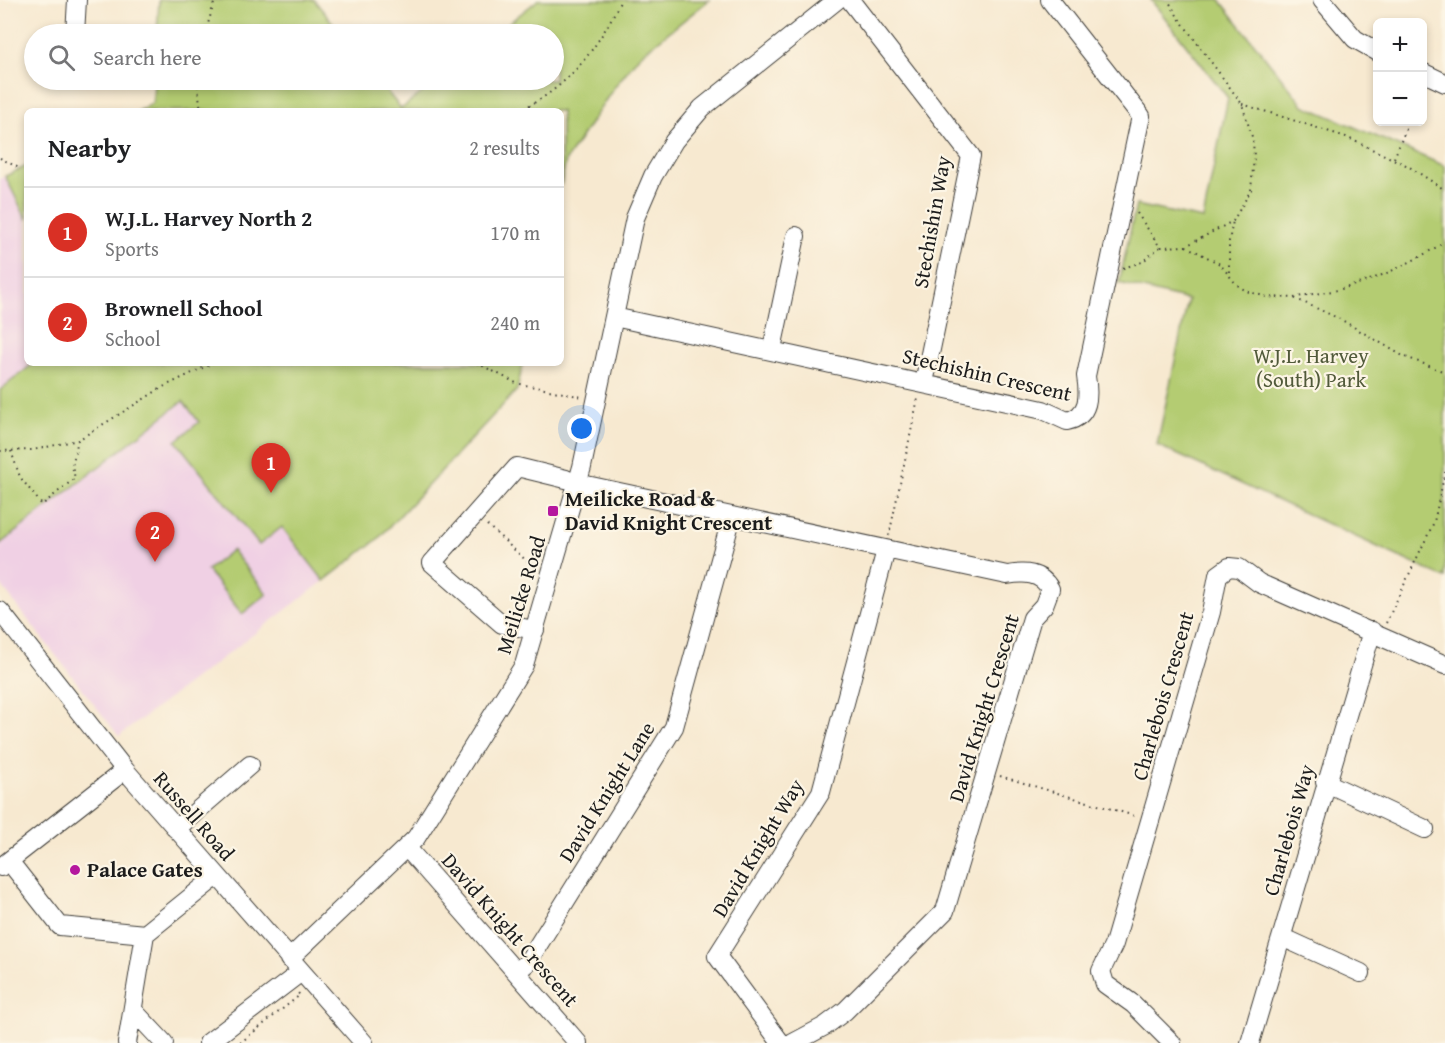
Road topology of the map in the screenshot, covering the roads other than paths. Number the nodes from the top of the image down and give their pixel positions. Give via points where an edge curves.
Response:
1 (77, 0) edge
2 (837, 0) edge
3 (850, 0) edge
4 (1050, 0) edge
5 (1323, 0) edge
6 (76, 24) edge
7 (1373, 50) edge
8 (1427, 74) edge
9 (1445, 83) edge
10 (796, 236) dead end
11 (614, 317) junction
12 (772, 350) junction
13 (921, 389) junction
14 (572, 481) junction
15 (732, 516) junction
16 (887, 544) junction
17 (0, 611) edge
18 (535, 630) junction
19 (1379, 634) junction
20 (1445, 665) edge
21 (250, 765) dead end
22 (125, 771) junction
23 (1325, 782) junction
24 (1425, 829) dead end
25 (176, 830) junction
26 (407, 848) junction
27 (4, 864) edge
28 (217, 876) junction
29 (145, 934) junction
30 (1282, 937) junction
31 (295, 965) junction
32 (516, 972) junction
33 (1361, 973) dead end
34 (133, 1010) junction
35 (127, 1043) edge
36 (164, 1043) edge
37 (208, 1043) edge
38 (364, 1043) edge
39 (578, 1043) edge
40 (781, 1043) edge
41 (793, 1043) edge
42 (1172, 1043) edge
43 (1250, 1043) edge

1 - 6 street
2 - 11 street, Meilicke Road via 702,108 674,141 635,218
3 - 13 street, Stechishin Way via 971,156
4 - 13 street, Stechishin Crescent via 1140,116 1086,376 1088,403 1078,417 1067,421 1043,410
5 - 7 street via 1355,39
8 - 9 street
10 - 12 street
11 - 12 street, Stechishin Crescent
11 - 14 street, Meilicke Road
12 - 13 street, Stechishin Crescent
14 - 15 street, David Knight Crescent
14 - 18 street, Meilicke Road
14 - 18 street, David Knight Crescent via 517,467 432,563 502,624
15 - 16 street, David Knight Crescent
15 - 32 street, David Knight Lane via 674,727 527,963
16 - 40 street, David Knight Way via 821,792 717,956
16 - 41 street, David Knight Crescent via 1007,575 1034,575 1050,589 1032,618 945,910 845,1011
17 - 22 street, Russell Road
18 - 26 street, Meilicke Road via 524,665
19 - 20 street, Charlebois Crescent
19 - 23 street, Charlebois Way
19 - 42 street, Charlebois Crescent via 1259,583 1239,568 1229,567 1218,575 1211,612 1114,944 1101,971 1105,984 1133,1004
21 - 25 street
22 - 25 street, Russell Road
22 - 27 street
23 - 24 street
23 - 30 street, Charlebois Way
25 - 28 street, Russell Road
26 - 31 street, Meilicke Road
26 - 32 street, David Knight Crescent
27 - 29 street via 60,926
28 - 29 street
28 - 31 street, Russell Road
29 - 34 street
30 - 33 street
30 - 43 street, Charlebois Way
31 - 37 street, Meilicke Road
31 - 38 street, Russell Road
32 - 39 street, David Knight Crescent
34 - 35 street
34 - 36 street

